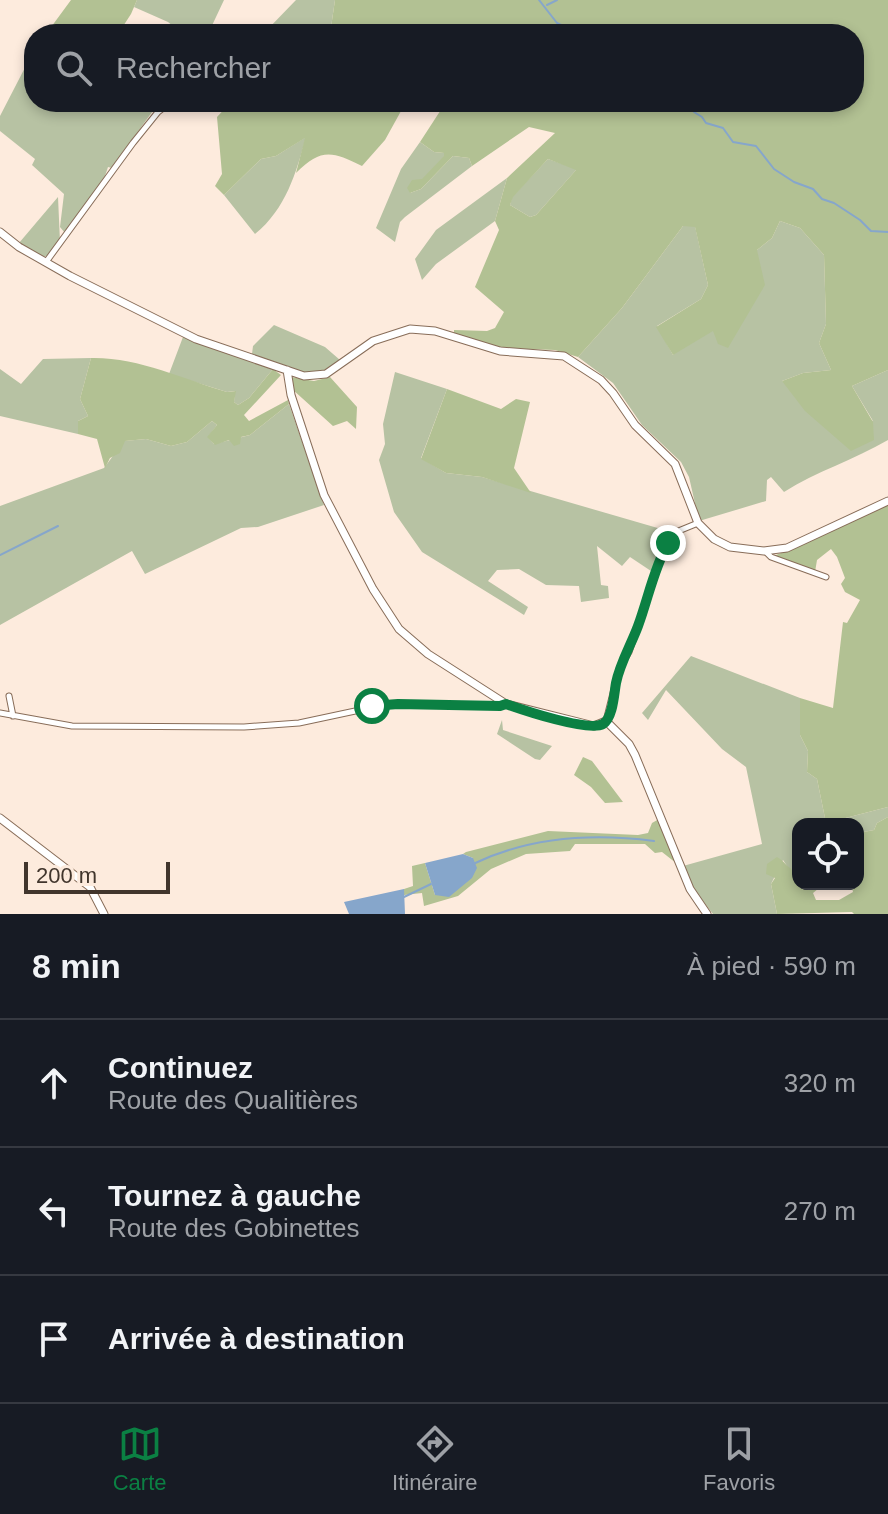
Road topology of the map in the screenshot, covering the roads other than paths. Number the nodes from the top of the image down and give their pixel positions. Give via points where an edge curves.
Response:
1 (158, 112) edge
2 (0, 232) edge
3 (46, 263) junction
4 (287, 370) junction
5 (888, 501) edge
6 (698, 523) junction
7 (764, 551) junction
8 (826, 577) dead end
9 (9, 696) dead end
10 (506, 704) junction
11 (0, 713) edge
12 (13, 716) junction
13 (606, 721) junction
14 (0, 818) edge
15 (104, 914) edge
16 (707, 914) edge

1 - 3 street
2 - 3 street
3 - 4 street via 205,344
4 - 6 street via 322,375 373,341 410,329 500,351 564,356 601,380 635,425 671,459
4 - 10 street via 317,478 388,614 418,646
5 - 7 street via 795,545
6 - 7 street via 722,543
6 - 13 street via 676,532 664,550 619,669
7 - 8 street
9 - 12 street
10 - 12 street via 380,704 299,723 244,727 72,726
10 - 13 street via 594,726
11 - 12 street
13 - 16 street via 635,755 690,889
14 - 15 street via 90,887

